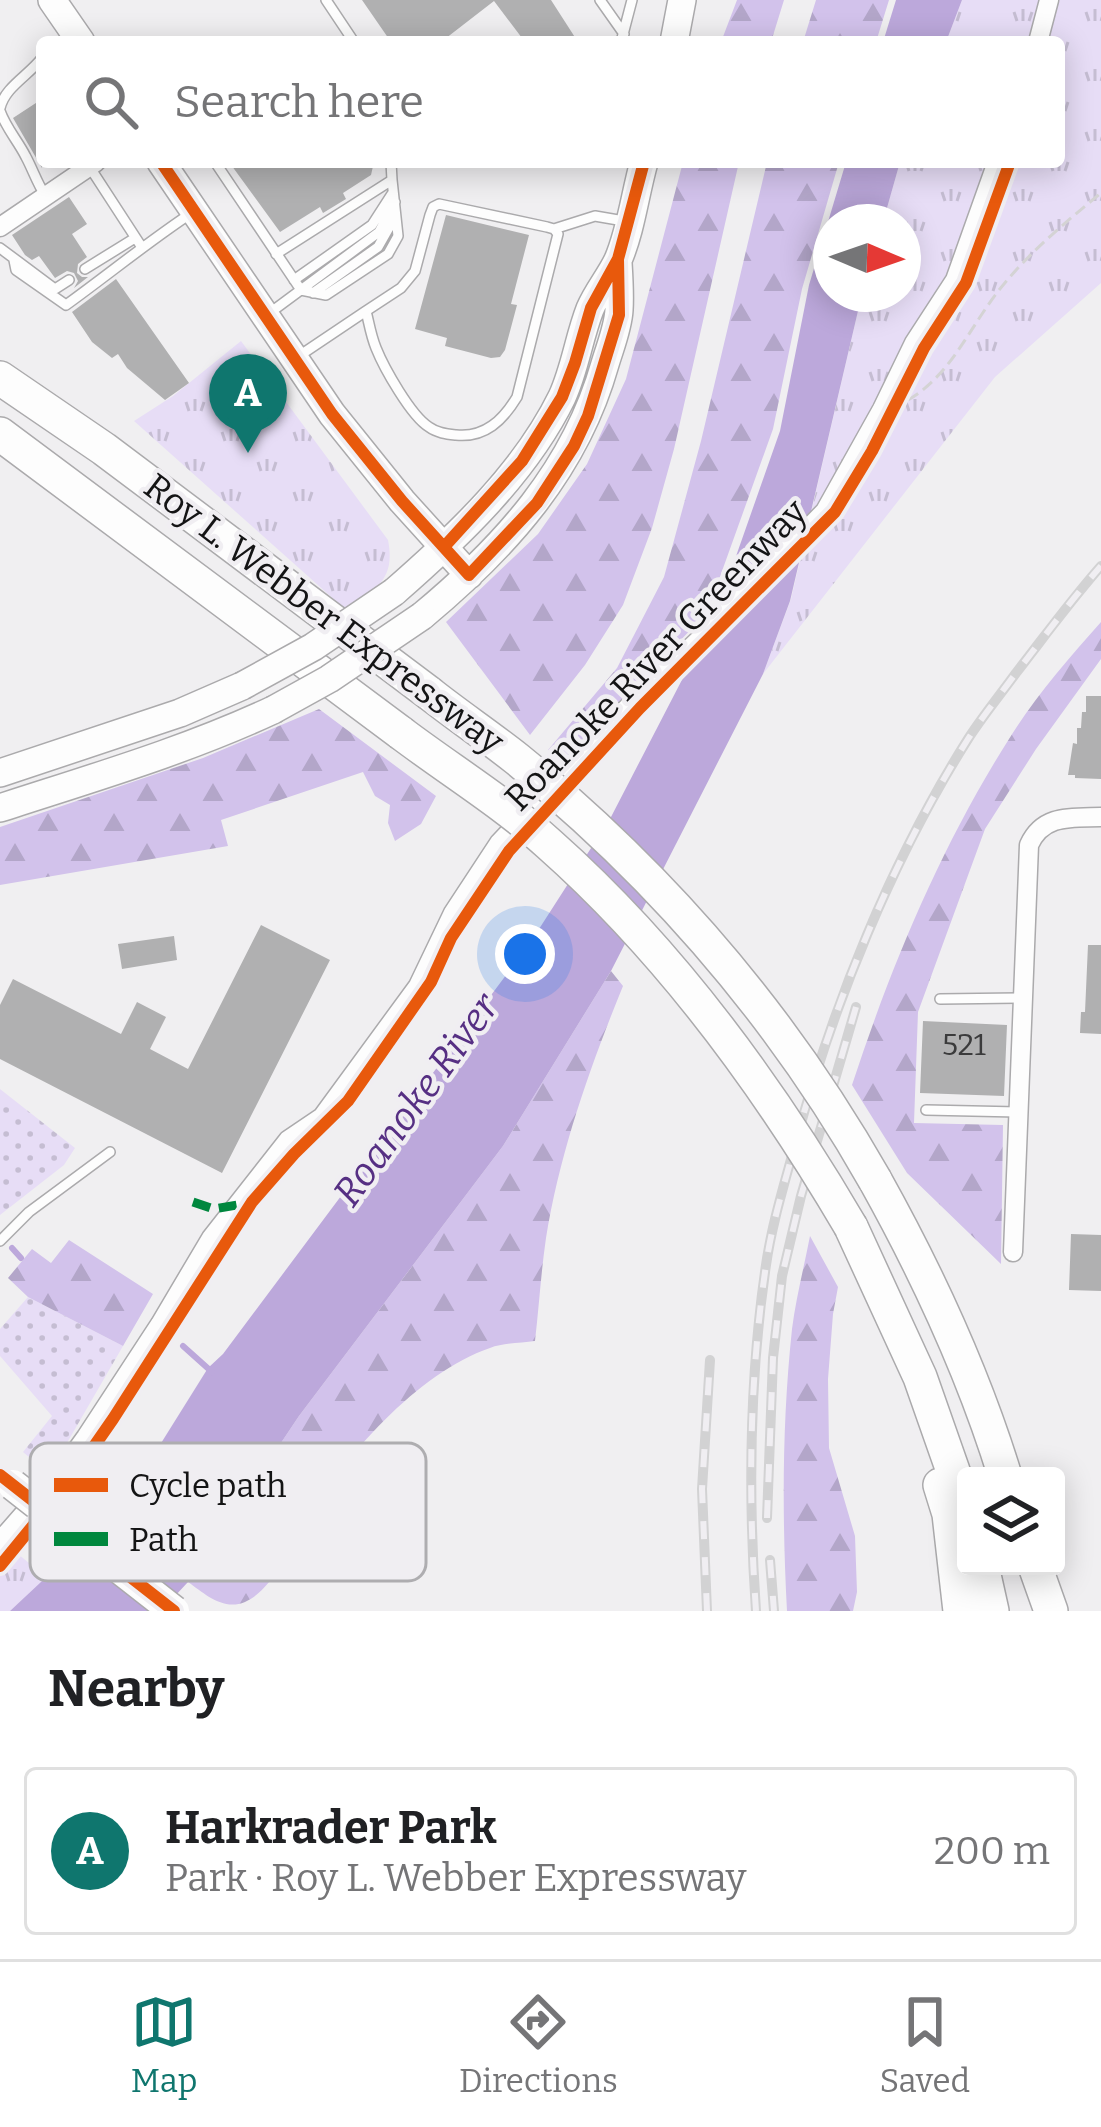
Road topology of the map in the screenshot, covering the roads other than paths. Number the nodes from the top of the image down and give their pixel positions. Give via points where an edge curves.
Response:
1 (52, 0) edge
2 (326, 0) edge
3 (600, 0) edge
4 (632, 0) edge
5 (682, 0) edge
6 (1049, 0) edge
7 (72, 36) edge
8 (349, 36) edge
9 (621, 36) edge
10 (623, 36) edge
11 (675, 36) edge
12 (1040, 36) edge
13 (36, 66) edge
14 (0, 109) edge
15 (86, 168) edge
16 (94, 168) edge
17 (165, 168) edge
18 (218, 168) edge
19 (391, 168) edge
20 (642, 168) edge
21 (995, 168) edge
22 (393, 191) junction
23 (46, 196) junction
24 (194, 211) junction
25 (628, 222) junction
26 (0, 227) edge
27 (554, 229) junction
28 (138, 242) junction
29 (0, 248) edge
30 (276, 254) junction
31 (618, 259) junction
32 (14, 260) junction
33 (85, 269) dead end
34 (69, 280) dead end
35 (293, 280) junction
36 (307, 291) junction
37 (366, 310) junction
38 (265, 316) junction
39 (0, 354) edge
40 (293, 359) junction
41 (0, 378) edge
42 (0, 434) edge
43 (104, 449) junction
44 (444, 547) junction
45 (470, 575) junction
46 (0, 773) edge
47 (0, 808) edge
48 (1101, 817) edge
49 (1023, 998) junction
50 (940, 999) dead end
51 (926, 1110) dead end
52 (1018, 1112) junction
53 (110, 1152) dead end
54 (0, 1241) edge
55 (1013, 1252) dead end
56 (893, 1315) junction
57 (82, 1443) edge
58 (1002, 1467) edge
59 (957, 1480) edge
60 (13, 1485) dead end
61 (30, 1498) edge
62 (30, 1507) edge
63 (0, 1541) edge
64 (984, 1575) edge
65 (1034, 1575) edge
66 (1037, 1575) edge
67 (136, 1581) edge
68 (174, 1611) edge
69 (960, 1611) edge
70 (992, 1611) edge
71 (1040, 1611) edge
72 (1051, 1611) edge

1 - 7 main road
2 - 8 lane
3 - 9 lane
4 - 10 lane
5 - 11 main road
6 - 12 street
13 - 14 lane via 4,94
14 - 23 lane
15 - 23 street
16 - 28 lane
17 - 24 main road
18 - 30 lane
19 - 22 lane
20 - 25 main road
21 - 57 street via 955,280 825,511 499,843 418,986 322,1117 288,1140 211,1238
22 - 30 lane
22 - 35 lane via 372,225
22 - 36 lane via 380,232
22 - 36 lane via 398,236 388,254 326,295
23 - 26 street
24 - 28 lane
24 - 38 main road
25 - 27 lane via 595,215
25 - 31 main road
27 - 37 lane via 440,204 415,271
27 - 37 lane via 517,397 484,433 425,426 375,347
28 - 32 lane via 122,266 66,305 16,270
28 - 33 lane
29 - 32 lane
30 - 35 lane
31 - 44 main road via 542,431
31 - 45 main road via 619,315 574,446 537,503
32 - 34 lane via 55,289
35 - 36 lane
36 - 38 lane
37 - 40 lane
38 - 40 main road
39 - 43 highway
40 - 44 main road
41 - 43 highway, Roy L. Webber Expressway
42 - 56 highway, Roy L. Webber Expressway, bridge via 545,840 622,915 807,1150
43 - 58 highway, Roy L. Webber Expressway, bridge via 515,757 679,910 836,1111 915,1252
44 - 45 main road
44 - 46 main road, bridge via 394,592 242,686
45 - 47 main road, bridge via 422,616 273,710
48 - 49 street via 1055,819 1034,833
49 - 50 lane
49 - 52 street
51 - 52 lane
52 - 55 street
53 - 54 lane
56 - 59 highway, Roy L. Webber Expressway
56 - 69 highway via 949,1514
60 - 61 main road, bridge
62 - 63 street
64 - 70 highway
65 - 71 highway
66 - 72 highway
67 - 68 main road, bridge

